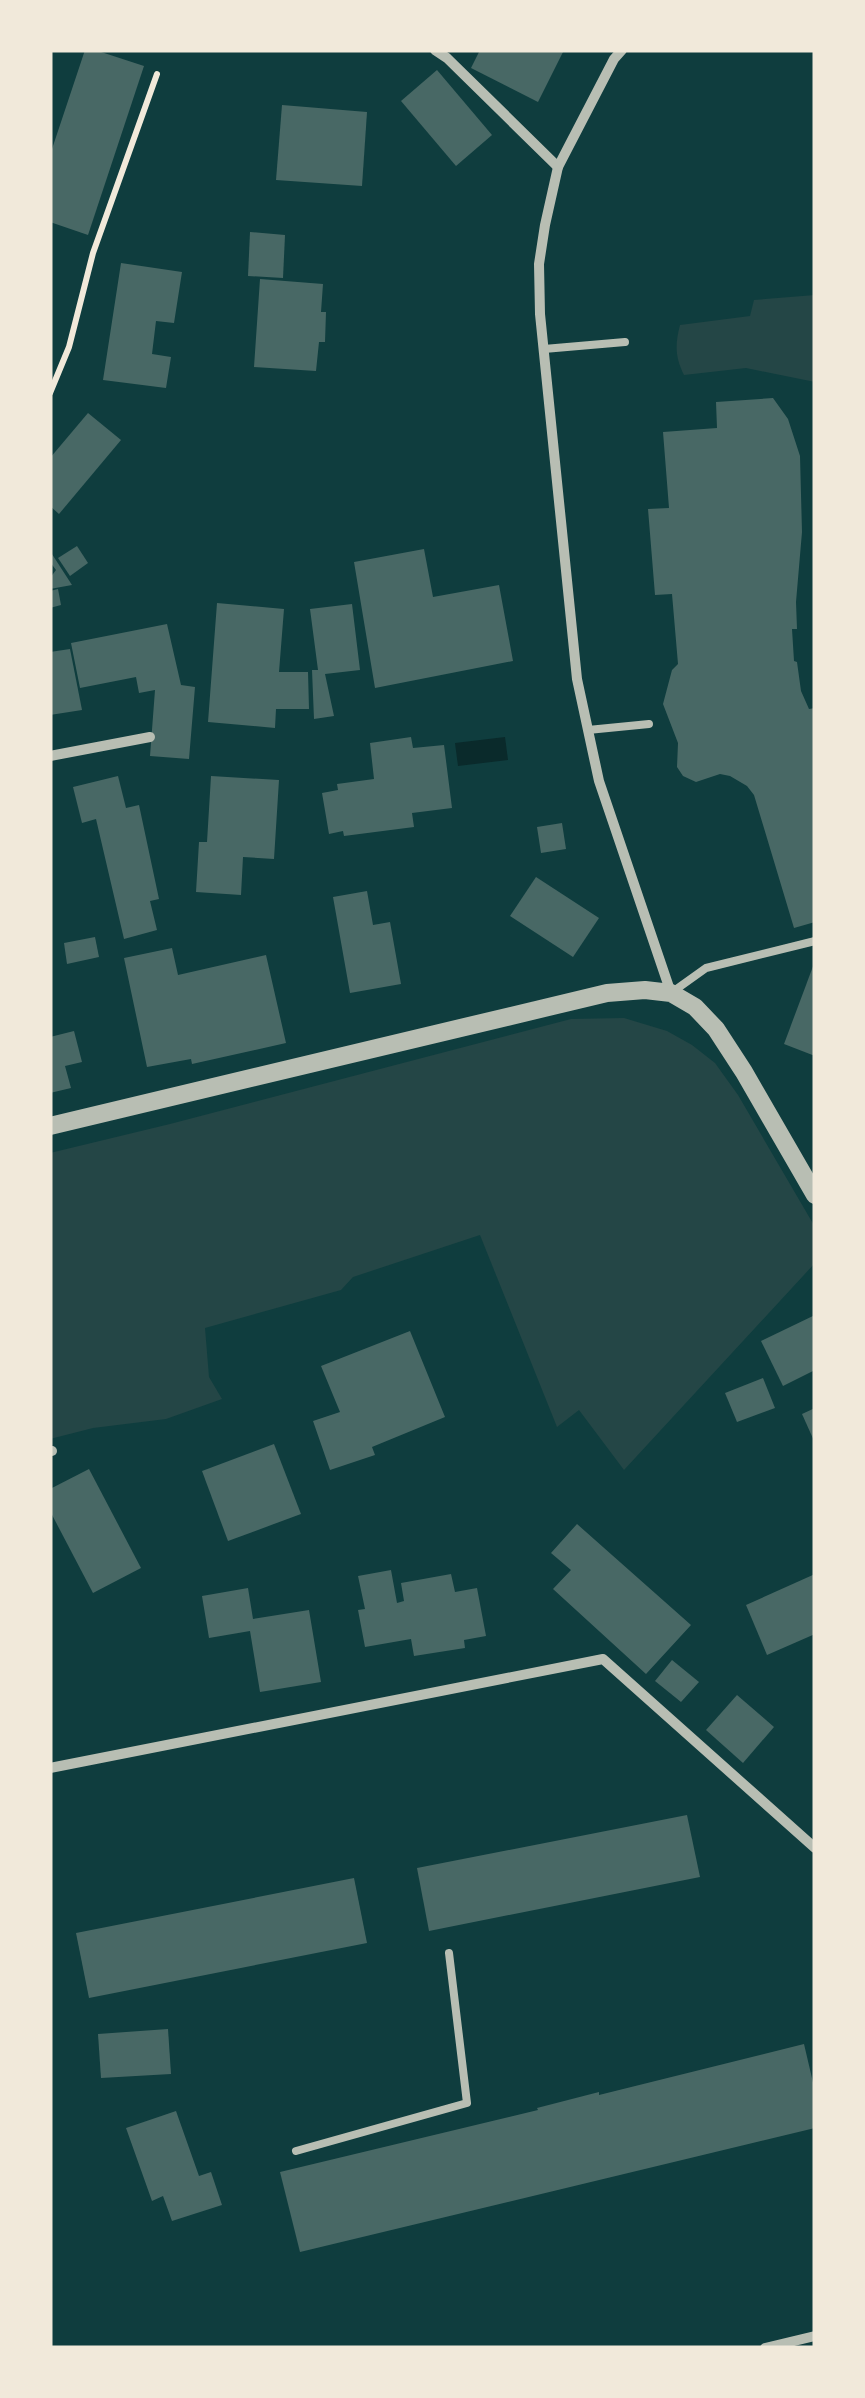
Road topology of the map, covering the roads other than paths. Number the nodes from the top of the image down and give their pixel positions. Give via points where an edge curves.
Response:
1 (435, 50) edge
2 (622, 50) edge
3 (558, 167) junction
4 (625, 342) dead end
5 (544, 349) junction
6 (649, 724) dead end
7 (588, 730) junction
8 (150, 737) dead end
9 (50, 756) edge
10 (815, 941) edge
11 (670, 993) junction
12 (50, 1126) edge
13 (815, 1196) edge
14 (50, 1768) edge
15 (815, 1848) edge
16 (449, 1952) dead end
17 (296, 2151) dead end
18 (815, 2336) edge
19 (765, 2348) edge

1 - 3 street
2 - 3 street
3 - 5 street via 539,264
4 - 5 lane
5 - 7 street via 577,679
6 - 7 lane
7 - 11 street
8 - 9 street
10 - 11 lane via 706,968
11 - 12 street via 607,993
11 - 13 street via 695,1006 716,1030
14 - 15 street via 603,1659
16 - 17 lane via 467,2103
18 - 19 street

